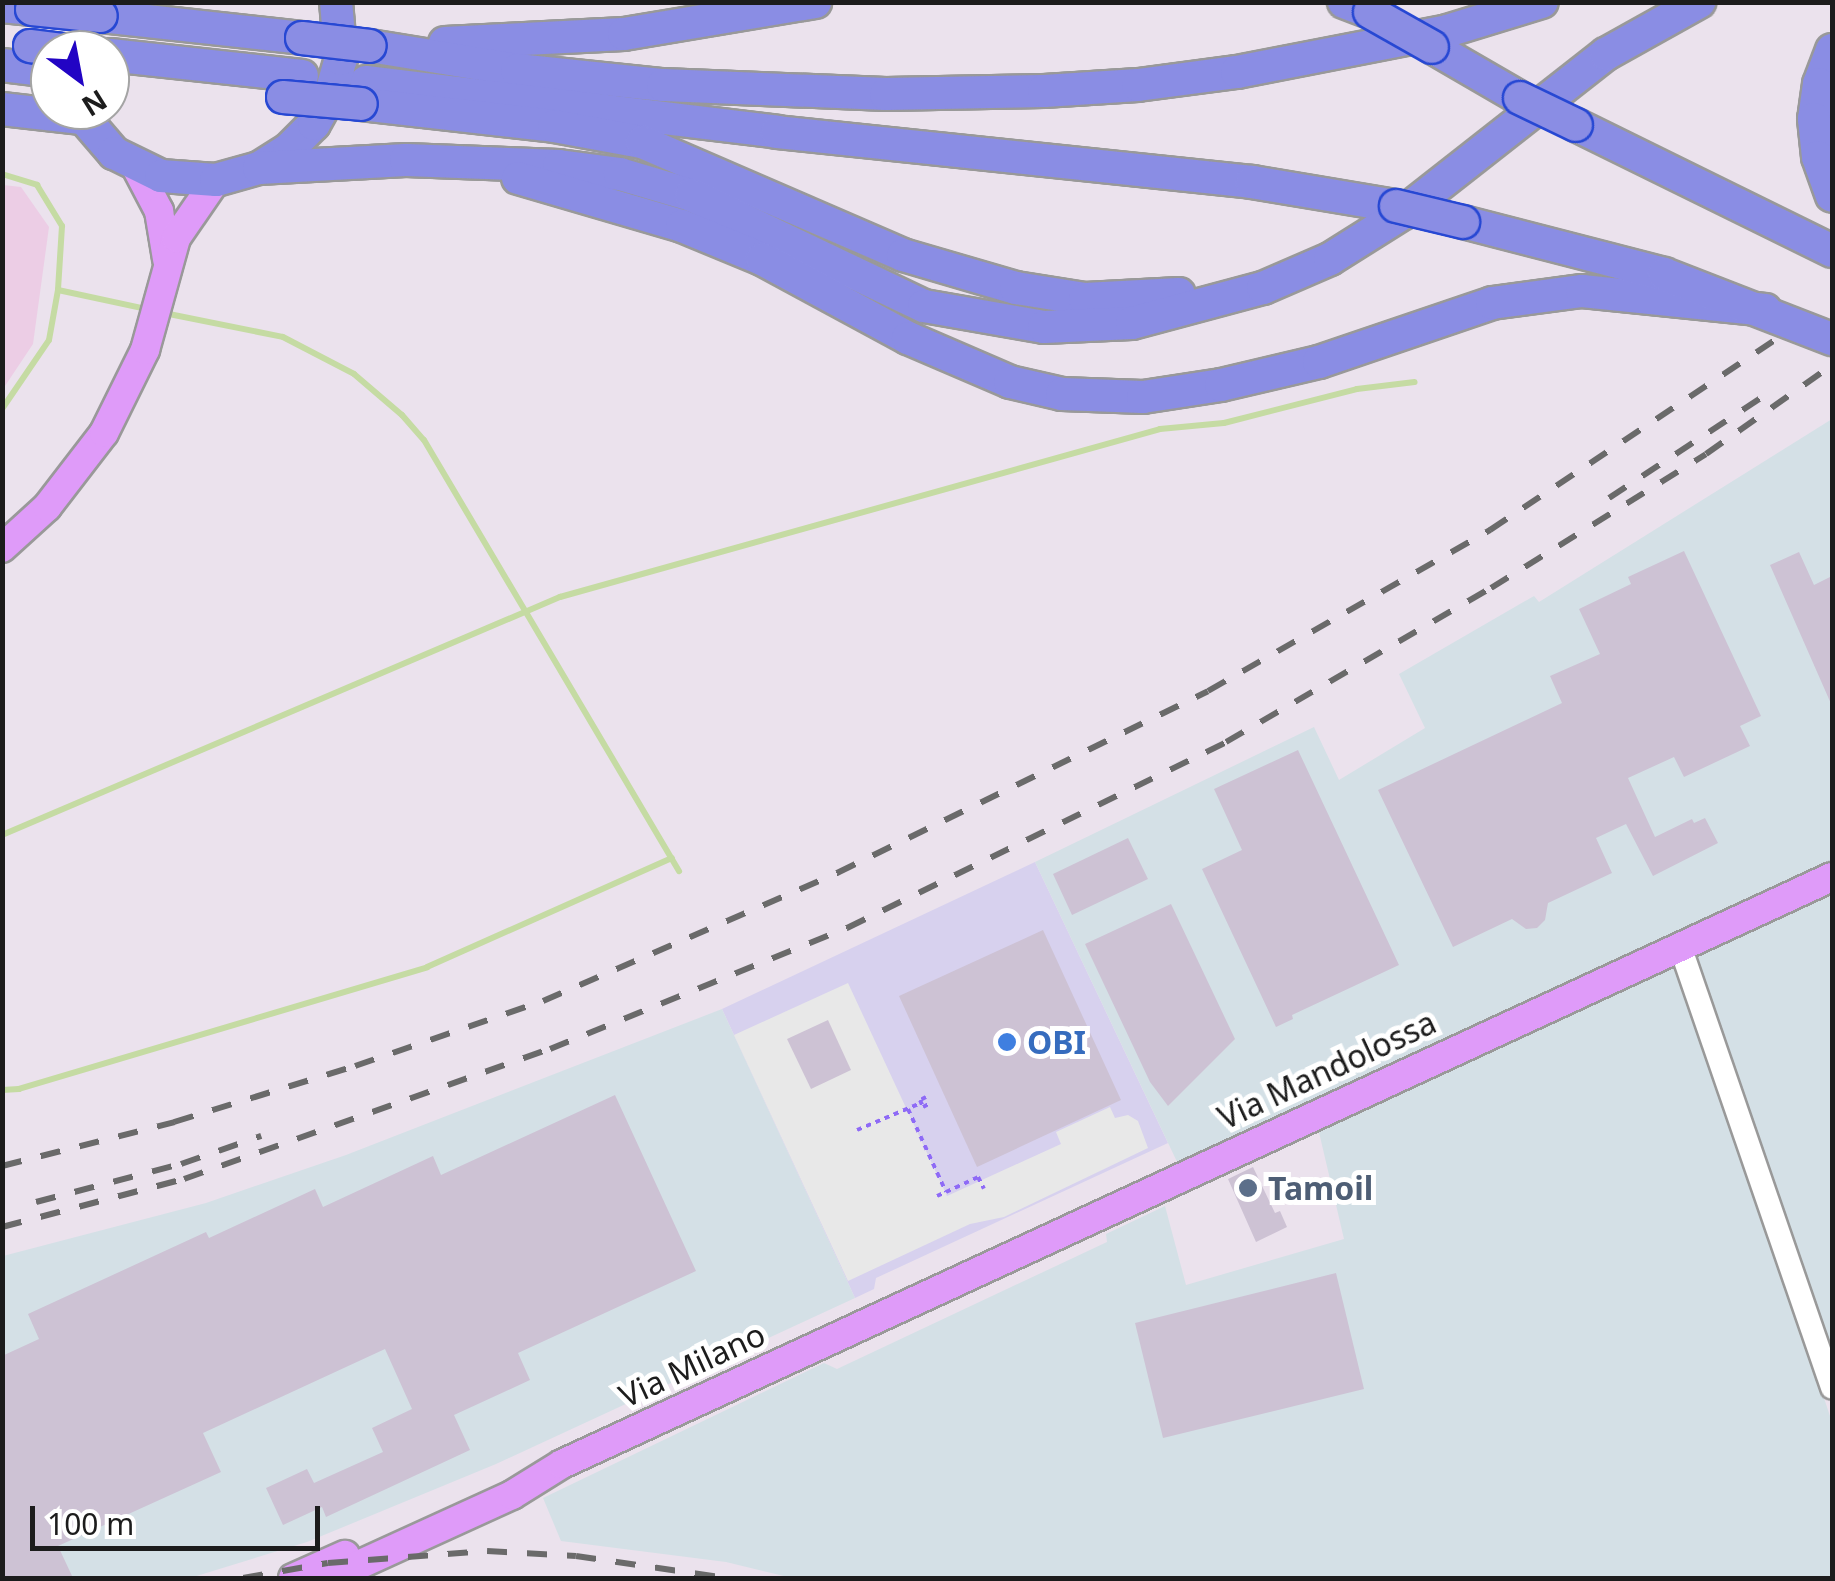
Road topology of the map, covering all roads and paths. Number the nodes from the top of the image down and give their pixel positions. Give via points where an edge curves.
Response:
1 (336, 2) edge
2 (815, 2) edge
3 (1542, 2) edge
4 (1700, 2) edge
5 (1358, 5) edge
6 (32, 6) edge
7 (370, 46) junction
8 (1832, 50) edge
9 (130, 58) edge
10 (130, 79) edge
11 (292, 86) junction
12 (363, 93) junction
13 (2, 110) edge
14 (30, 111) edge
15 (93, 130) edge
16 (456, 162) junction
17 (136, 166) junction
18 (259, 168) junction
19 (216, 180) junction
20 (1832, 196) edge
21 (1366, 236) junction
22 (1832, 251) edge
23 (167, 260) junction
24 (1765, 310) junction
25 (1832, 339) edge
26 (2, 548) edge
27 (1832, 877) edge
28 (1680, 946) junction
29 (926, 1097) dead end
30 (922, 1104) junction
31 (929, 1104) dead end
32 (908, 1109) junction
33 (856, 1130) dead end
34 (984, 1189) dead end
35 (946, 1192) junction
36 (937, 1196) dead end
37 (852, 1330) joint
38 (1832, 1388) edge
39 (562, 1464) junction
40 (294, 1578) edge
41 (330, 1578) edge

1 - 18 highway via 340,58 331,92 302,136
2 - 7 highway via 624,34
3 - 7 highway via 1447,31 1237,72 1044,90 886,94 663,85
4 - 21 highway via 1606,54
5 - 22 highway, bridge via 1520,98
6 - 7 highway, bridge
8 - 20 highway via 1814,118
9 - 11 highway
10 - 11 highway
11 - 12 highway
12 - 21 highway via 642,142 903,255 1016,288 1085,299 1213,289
12 - 24 highway, bridge via 1252,182 1462,222 1664,274
13 - 14 highway
15 - 17 highway
16 - 18 highway via 342,160
16 - 21 highway via 558,166 652,181 924,306 1044,327 1132,323 1218,302 1307,272
16 - 24 highway via 682,226 762,260 908,338 1010,382 1062,394 1143,397 1221,385 1320,362 1492,304 1582,291
17 - 19 highway via 175,179
17 - 23 main road via 159,211
18 - 19 highway
19 - 23 main road
23 - 26 main road via 144,350 104,434 47,507
24 - 25 highway
27 - 28 main road, Via Mandolossa
28 - 37 main road, Via Mandolossa
28 - 38 street
29 - 30 path
30 - 31 path
30 - 32 path
32 - 33 path
32 - 35 path
34 - 35 path via 978,1177
35 - 36 path
37 - 39 main road, Via Milano
39 - 40 main road, Via Milano via 505,1481
39 - 41 main road, Via Milano

